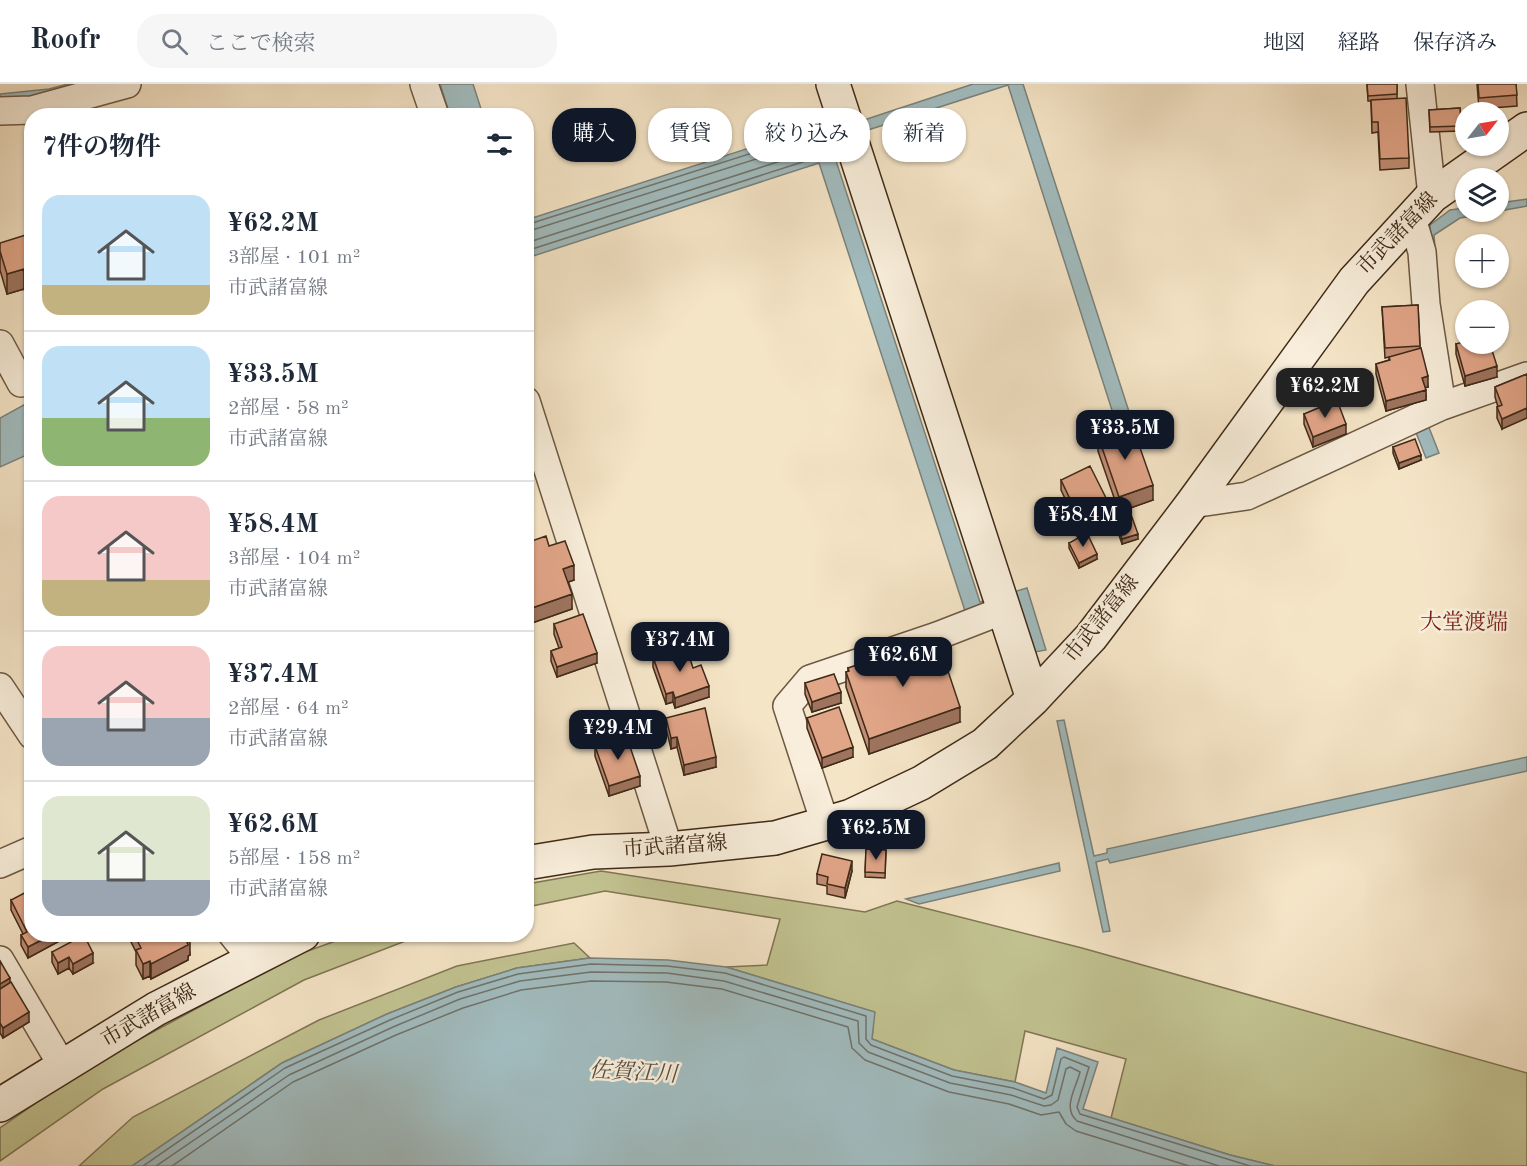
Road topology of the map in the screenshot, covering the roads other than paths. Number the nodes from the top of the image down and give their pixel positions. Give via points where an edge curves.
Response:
1 (127, 84) edge
2 (424, 84) edge
3 (832, 84) edge
4 (1420, 84) edge
5 (39, 108) edge
6 (432, 108) edge
7 (24, 110) edge
8 (0, 111) edge
9 (1527, 129) edge
10 (1422, 207) junction
11 (0, 344) edge
12 (1527, 376) edge
13 (17, 386) edge
14 (1442, 406) junction
15 (534, 426) edge
16 (1192, 504) junction
17 (1001, 600) junction
18 (0, 687) edge
19 (1033, 699) junction
20 (24, 723) edge
21 (825, 824) junction
22 (669, 849) junction
23 (24, 854) edge
24 (534, 862) edge
25 (0, 864) edge
26 (238, 942) edge
27 (288, 942) edge
28 (0, 960) edge
29 (253, 960) junction
30 (63, 1066) junction
31 (0, 1105) edge

1 - 5 street
2 - 6 street
3 - 17 main road
4 - 10 street
7 - 8 street
9 - 10 main road, 市武諸富線
10 - 14 street via 1426,304
10 - 16 main road, 市武諸富線 via 1354,281
11 - 13 street
12 - 14 street
14 - 16 street via 1246,496
15 - 22 street
16 - 19 main road, 市武諸富線 via 1091,637
17 - 19 main road
17 - 21 street via 937,636 810,679 787,706
18 - 20 street
19 - 21 main road, 市武諸富線 via 985,744 921,783
21 - 22 main road, 市武諸富線 via 775,838
22 - 24 main road, 市武諸富線 via 593,852
23 - 25 street
26 - 29 street
27 - 29 main road, 市武諸富線
28 - 30 street
29 - 30 main road, 市武諸富線 via 156,1009
30 - 31 main road, 市武諸富線

